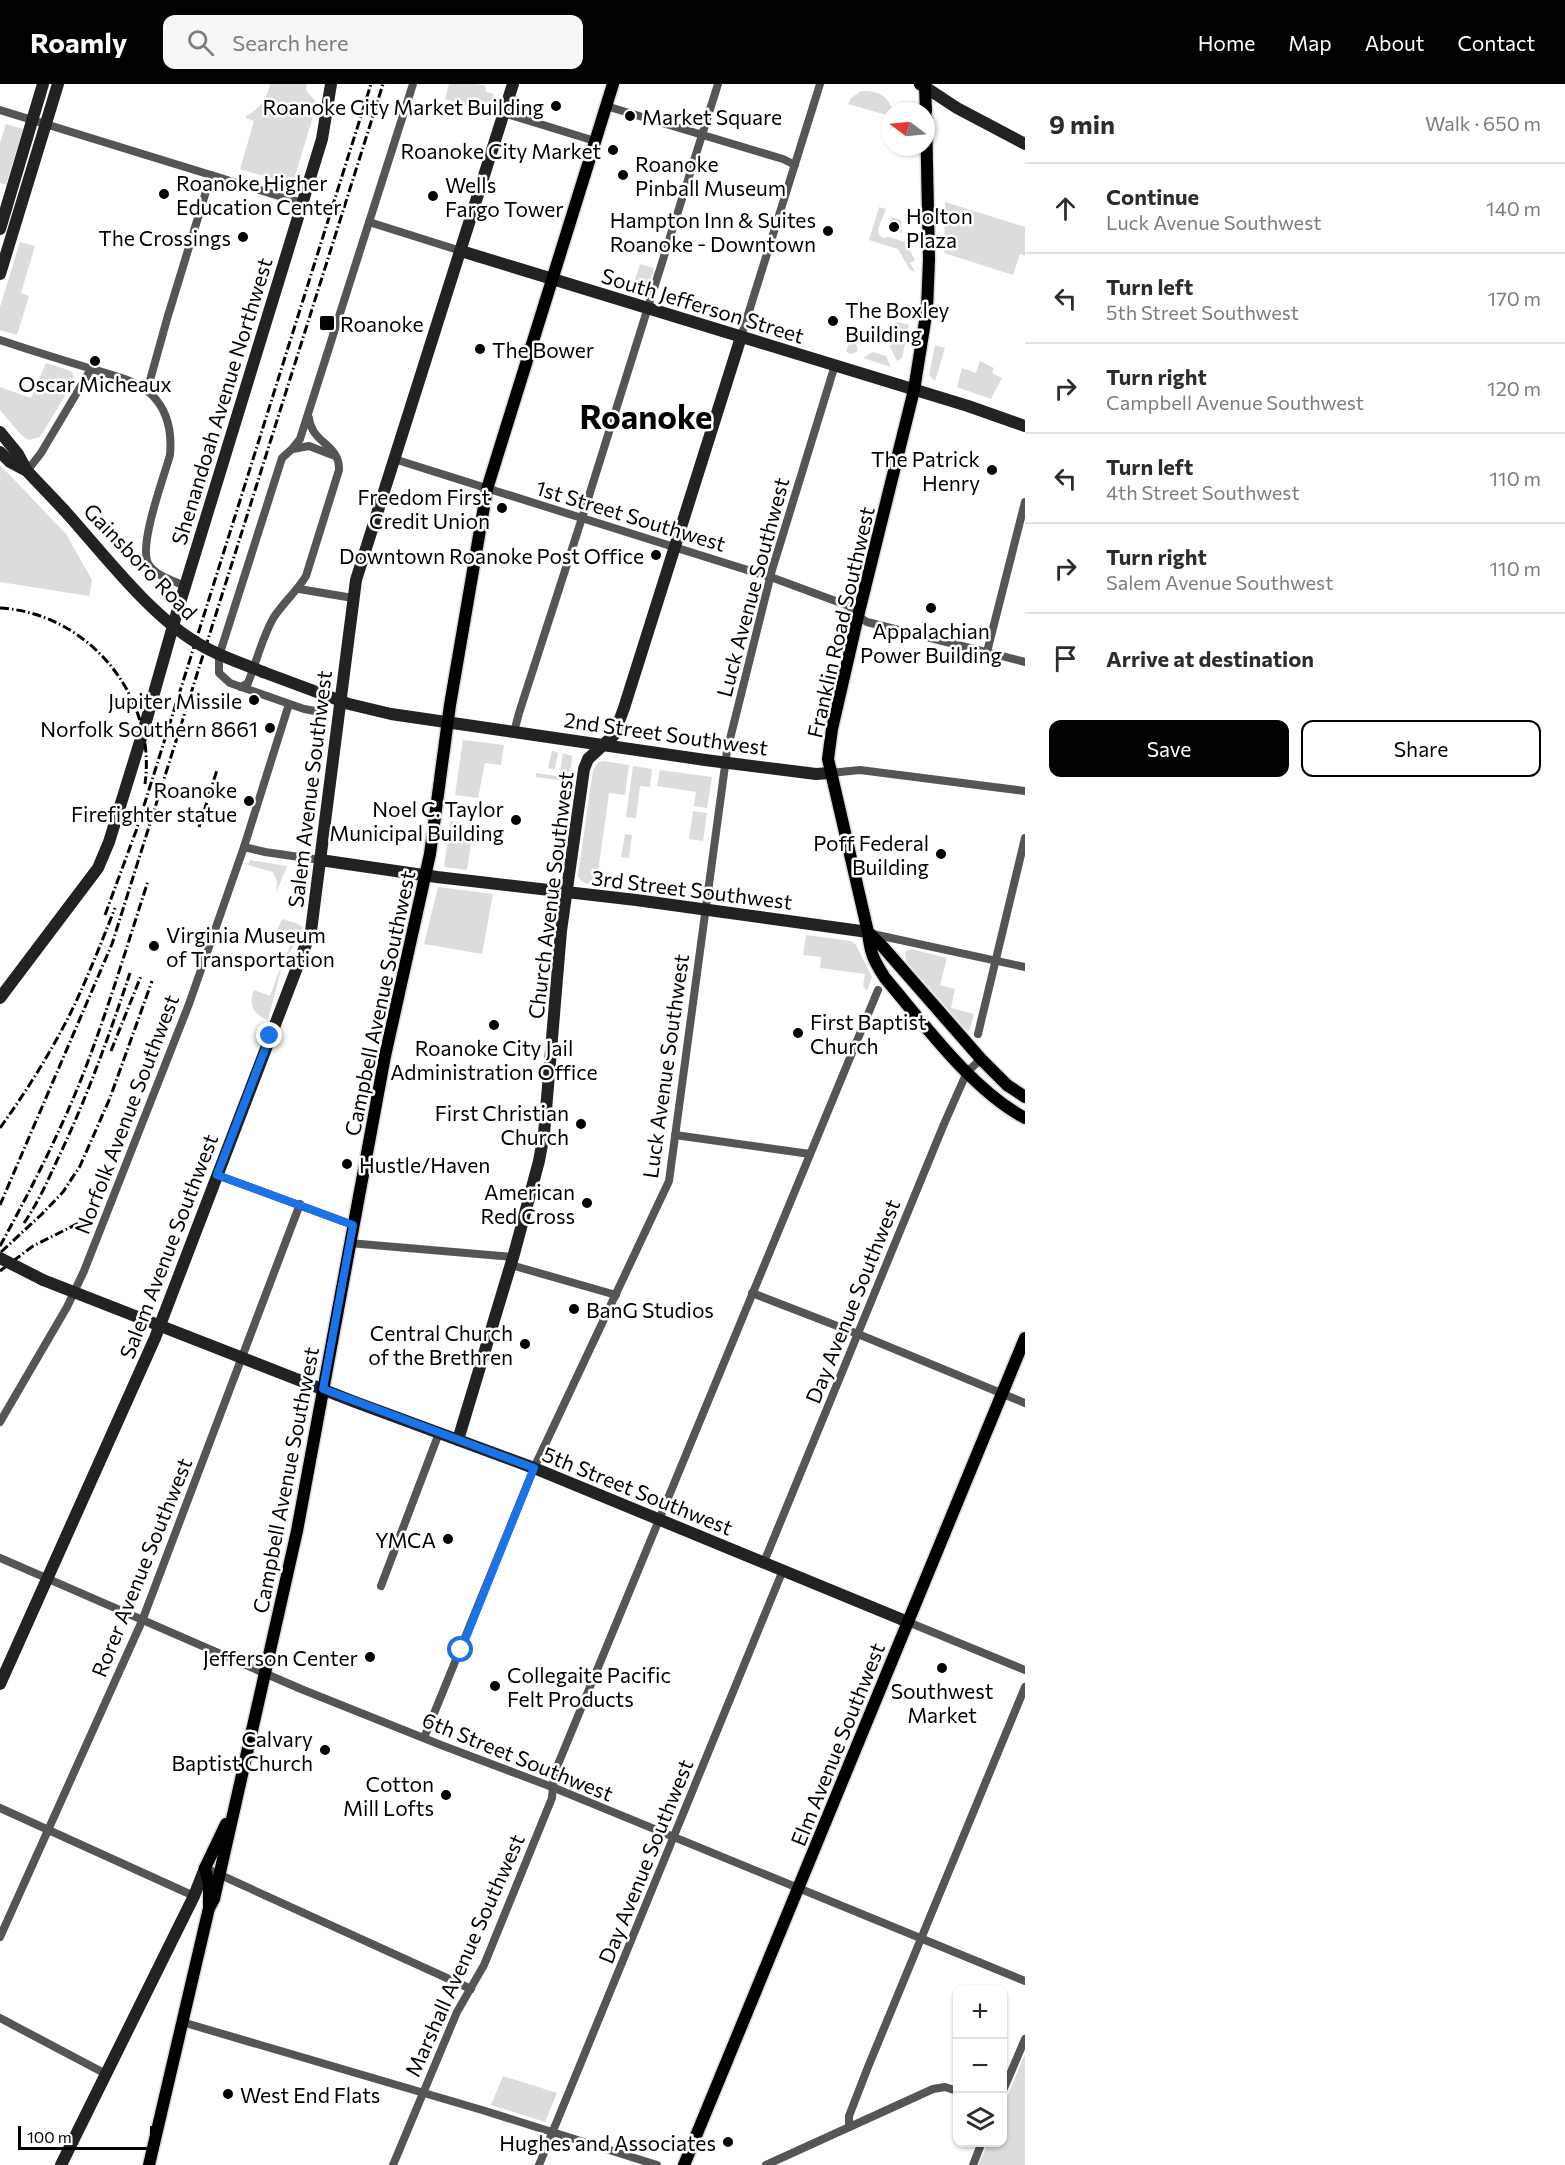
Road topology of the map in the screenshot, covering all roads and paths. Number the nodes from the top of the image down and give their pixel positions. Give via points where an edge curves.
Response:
1 (43, 84) edge
2 (58, 84) edge
3 (331, 84) edge
4 (413, 84) edge
5 (513, 84) edge
6 (613, 84) edge
7 (718, 84) edge
8 (820, 84) edge
9 (923, 85) edge
10 (925, 102) edge
11 (606, 106) junction
12 (0, 110) edge
13 (504, 113) junction
14 (32, 120) junction
15 (45, 124) junction
16 (702, 135) junction
17 (595, 141) junction
18 (1025, 144) edge
19 (927, 156) edge
20 (795, 165) junction
21 (211, 175) junction
22 (302, 203) junction
23 (369, 222) junction
24 (0, 229) edge
25 (461, 250) junction
26 (0, 273) edge
27 (552, 279) junction
28 (648, 309) junction
29 (741, 337) junction
30 (0, 340) edge
31 (835, 365) junction
32 (91, 369) junction
33 (914, 390) junction
34 (147, 391) junction
35 (308, 414) junction
36 (1025, 426) edge
37 (0, 432) edge
38 (292, 449) junction
39 (0, 452) edge
40 (336, 457) junction
41 (394, 459) junction
42 (27, 471) junction
43 (488, 489) junction
44 (1025, 502) edge
45 (582, 519) junction
46 (675, 547) junction
47 (770, 578) junction
48 (185, 586) junction
49 (299, 589) junction
50 (353, 598) junction
51 (858, 616) junction
52 (987, 652) junction
53 (1025, 662) edge
54 (241, 687) junction
55 (340, 701) junction
56 (289, 704) junction
57 (315, 711) dead end
58 (448, 723) junction
59 (514, 732) junction
60 (603, 745) junction
61 (726, 762) junction
62 (830, 773) junction
63 (1025, 791) edge
64 (1025, 838) edge
65 (244, 847) junction
66 (320, 860) junction
67 (426, 875) junction
68 (566, 892) junction
69 (705, 910) junction
70 (868, 933) junction
71 (995, 960) junction
72 (1025, 967) edge
73 (878, 990) dead end
74 (0, 998) edge
75 (978, 1034) dead end
76 (981, 1059) junction
77 (967, 1072) junction
78 (1025, 1096) edge
79 (1025, 1118) edge
80 (675, 1135) junction
81 (810, 1154) junction
82 (217, 1175) junction
83 (300, 1204) junction
84 (353, 1225) junction
85 (349, 1243) junction
86 (0, 1258) edge
87 (512, 1261) junction
88 (74, 1293) junction
89 (752, 1293) junction
90 (616, 1295) junction
91 (159, 1326) junction
92 (858, 1334) junction
93 (1025, 1338) edge
94 (243, 1358) junction
95 (323, 1389) junction
96 (1001, 1394) junction
97 (1025, 1403) edge
98 (0, 1422) edge
99 (440, 1433) junction
100 (458, 1440) junction
101 (534, 1468) junction
102 (659, 1518) junction
103 (0, 1558) edge
104 (764, 1562) junction
105 (783, 1570) junction
106 (48, 1578) junction
107 (381, 1586) dead end
108 (142, 1621) junction
109 (908, 1622) junction
110 (1025, 1670) edge
111 (266, 1674) junction
112 (0, 1684) edge
113 (1025, 1686) edge
114 (424, 1738) junction
115 (552, 1787) junction
116 (0, 1808) edge
117 (234, 1808) junction
118 (50, 1829) junction
119 (673, 1837) junction
120 (205, 1868) junction
121 (219, 1874) junction
122 (208, 1884) junction
123 (798, 1889) junction
124 (194, 1896) junction
125 (209, 1908) junction
126 (0, 1937) edge
127 (921, 1938) junction
128 (1025, 1981) edge
129 (471, 1989) junction
130 (0, 2018) edge
131 (182, 2022) junction
132 (1025, 2039) edge
133 (106, 2074) junction
134 (1007, 2081) edge
135 (953, 2090) edge
136 (423, 2092) junction
137 (849, 2127) junction
138 (553, 2132) junction
139 (980, 2147) edge
140 (684, 2163) edge
141 (61, 2165) edge
142 (149, 2165) edge
143 (393, 2165) edge
144 (539, 2165) edge
145 (657, 2165) edge
146 (766, 2165) edge
147 (973, 2165) edge

1 - 14 street
2 - 15 street
3 - 22 street, Shenandoah Avenue Northwest via 324,129
4 - 23 street
5 - 13 street, Salem Avenue Southwest
6 - 11 main road, Campbell Avenue Southwest
7 - 16 street
8 - 20 street
9 - 10 main road
9 - 18 street
11 - 16 street
11 - 17 main road, Campbell Avenue Southwest
12 - 14 street
13 - 17 street
13 - 25 street, Salem Avenue Southwest
14 - 15 street
14 - 24 street
15 - 21 street
15 - 26 street
16 - 20 street
16 - 28 street
17 - 27 main road, Campbell Avenue Southwest
19 - 33 main road, Franklin Road Southwest via 929,285
20 - 29 street
21 - 22 street
21 - 34 street
22 - 48 street, Shenandoah Avenue Northwest
23 - 25 street, South Jefferson Street
23 - 35 street
25 - 27 street, South Jefferson Street
25 - 41 street, Salem Avenue Southwest
27 - 28 street, South Jefferson Street
27 - 43 main road, Campbell Avenue Southwest
28 - 29 street, South Jefferson Street
28 - 45 street
29 - 31 street, South Jefferson Street
29 - 46 street, Church Avenue Southwest
30 - 32 street
31 - 33 street, South Jefferson Street
31 - 47 street, Luck Avenue Southwest
32 - 34 street
32 - 42 street
33 - 36 street, South Jefferson Street
33 - 51 main road, Franklin Road Southwest
34 - 48 street via 164,412 171,443 145,558 153,571
35 - 38 street via 300,439
35 - 40 street via 316,436
37 - 42 street, Gainsboro Road
38 - 40 street via 309,446
38 - 54 street via 282,458 221,648 219,673
39 - 42 street, Gainsboro Road
40 - 49 street via 339,470
41 - 43 street, 1st Street Southwest
41 - 50 street, Salem Avenue Southwest
42 - 55 street, Gainsboro Road, bridge via 176,628 211,650
43 - 45 street, 1st Street Southwest
43 - 58 main road, Campbell Avenue Southwest
44 - 52 street
45 - 46 street, 1st Street Southwest
45 - 59 street
46 - 47 street, 1st Street Southwest
46 - 60 street, Church Avenue Southwest via 624,708 614,735
47 - 51 street, 1st Street Southwest via 849,606
47 - 61 street, Luck Avenue Southwest
48 - 74 street, Shenandoah Avenue Northwest via 104,856
49 - 50 street
49 - 54 street via 273,618 248,683
50 - 55 street, Salem Avenue Southwest
51 - 52 street, 1st Street Southwest via 867,622
51 - 62 main road, Franklin Road Southwest via 832,729
52 - 53 street, 1st Street Southwest
54 - 56 street
55 - 58 street, 2nd Street Southwest
55 - 66 street, Salem Avenue Southwest
56 - 57 street
56 - 65 street, Norfolk Avenue Southwest
58 - 59 street, 2nd Street Southwest
58 - 67 main road, Campbell Avenue Southwest
59 - 60 street, 2nd Street Southwest
60 - 61 street, 2nd Street Southwest
60 - 68 street, Church Avenue Southwest via 588,759 584,769
61 - 62 street, 2nd Street Southwest
61 - 69 street, Luck Avenue Southwest
62 - 63 street, 2nd Street Southwest via 861,770
62 - 70 main road, Franklin Road Southwest
64 - 71 street
65 - 66 street, 3rd Street Southwest
65 - 88 street, Norfolk Avenue Southwest via 189,1004
66 - 67 street, 3rd Street Southwest
66 - 82 street, Salem Avenue Southwest via 311,931
67 - 68 street, 3rd Street Southwest
67 - 84 main road, Campbell Avenue Southwest via 392,1020
68 - 69 street, 3rd Street Southwest
68 - 87 street, Church Avenue Southwest via 544,1134
69 - 70 street, 3rd Street Southwest
69 - 80 street, Luck Avenue Southwest
70 - 71 street, 3rd Street Southwest
70 - 76 main road
70 - 77 main road, Franklin Road Southwest via 870,952 885,978
71 - 72 street, 3rd Street Southwest
71 - 75 street
73 - 81 street, Marshall Avenue Southwest
76 - 77 street, Day Avenue Southwest
76 - 78 main road via 1007,1085
77 - 79 main road, Franklin Road Southwest via 999,1102
77 - 92 street, Day Avenue Southwest
80 - 81 street
80 - 90 street, Luck Avenue Southwest via 669,1181
81 - 89 street, Marshall Avenue Southwest
82 - 83 street
82 - 91 street, Salem Avenue Southwest
83 - 84 street
83 - 94 street, Rorer Avenue Southwest
84 - 85 main road, Campbell Avenue Southwest
85 - 87 street
85 - 95 main road, Campbell Avenue Southwest
86 - 88 street, 5th Street Southwest, bridge
87 - 90 street
87 - 100 street, Church Avenue Southwest
88 - 91 street, 5th Street Southwest
88 - 98 street, Norfolk Avenue Southwest
89 - 92 street
89 - 102 street, Marshall Avenue Southwest
90 - 101 street, Luck Avenue Southwest
91 - 94 street, 5th Street Southwest
91 - 106 street, Salem Avenue Southwest
92 - 96 street
92 - 104 street, Day Avenue Southwest
93 - 96 main road, Elm Avenue Southwest
94 - 95 street, 5th Street Southwest
94 - 108 street, Rorer Avenue Southwest
95 - 99 street, 5th Street Southwest
95 - 111 main road, Campbell Avenue Southwest
96 - 97 street
96 - 109 main road, Elm Avenue Southwest
99 - 100 street, 5th Street Southwest
99 - 107 street
100 - 101 street, 5th Street Southwest
101 - 102 street, 5th Street Southwest
101 - 114 street, Luck Avenue Southwest
102 - 104 street, 5th Street Southwest
102 - 115 street, Marshall Avenue Southwest
103 - 106 street, 6th Street Southwest
104 - 105 street, 5th Street Southwest
105 - 109 street, 5th Street Southwest
105 - 119 street, Day Avenue Southwest
106 - 108 street, 6th Street Southwest
106 - 112 street, Salem Avenue Southwest
108 - 111 street, 6th Street Southwest
108 - 118 street, Rorer Avenue Southwest
109 - 110 street, 5th Street Southwest
109 - 123 main road, Elm Avenue Southwest
111 - 114 street, 6th Street Southwest
111 - 117 main road, Campbell Avenue Southwest
113 - 127 street
114 - 115 street, 6th Street Southwest
115 - 119 street, 6th Street Southwest
115 - 129 street, Marshall Avenue Southwest via 552,1798
116 - 118 street
117 - 120 main road, Campbell Avenue Southwest
117 - 121 main road, Campbell Avenue Southwest
118 - 124 street
118 - 126 street, Rorer Avenue Southwest
119 - 123 street, 6th Street Southwest
119 - 138 street, Day Avenue Southwest
120 - 121 street
120 - 122 main road, Campbell Avenue Southwest
120 - 124 street
121 - 122 street
121 - 125 main road, Campbell Avenue Southwest
121 - 129 street
122 - 124 street
122 - 125 main road, Campbell Avenue Southwest
123 - 127 street, 6th Street Southwest
123 - 140 main road, Elm Avenue Southwest
124 - 133 street
125 - 131 main road, Campbell Avenue Southwest
127 - 128 street, 6th Street Southwest
127 - 137 street via 849,2116
129 - 136 street, Marshall Avenue Southwest
130 - 133 street
131 - 136 street
131 - 142 main road, Campbell Avenue Southwest
132 - 134 street
133 - 141 street
135 - 137 street via 939,2087
136 - 138 street
136 - 143 street, Marshall Avenue Southwest
137 - 146 street
138 - 144 street, Day Avenue Southwest
138 - 145 street
139 - 147 street

